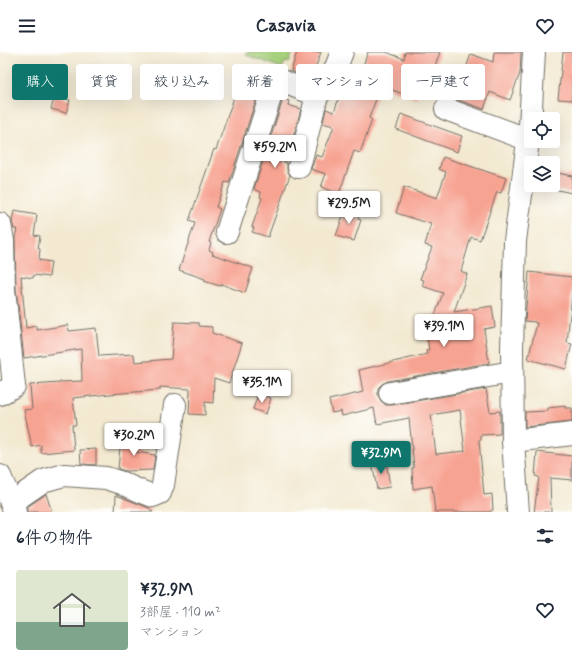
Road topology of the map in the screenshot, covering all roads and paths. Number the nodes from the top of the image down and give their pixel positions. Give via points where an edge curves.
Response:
1 (342, 52) edge
2 (530, 53) edge
3 (337, 64) edge
4 (296, 87) edge
5 (316, 100) edge
6 (446, 109) dead end
7 (529, 112) edge
8 (524, 138) edge
9 (528, 148) edge
10 (299, 167) dead end
11 (0, 224) edge
12 (227, 232) dead end
13 (512, 372) junction
14 (390, 392) dead end
15 (0, 394) edge
16 (175, 405) dead end
17 (572, 434) edge
18 (513, 441) junction
19 (0, 476) edge
20 (13, 507) edge
21 (518, 512) edge

1 - 3 street
2 - 7 street
4 - 12 street via 276,79
5 - 10 street
6 - 8 street
9 - 13 street via 516,241
11 - 15 street via 14,386
13 - 14 street
13 - 18 street
16 - 20 street via 160,493 153,496 106,478 64,475 43,481
17 - 18 street
18 - 21 street
19 - 20 street

